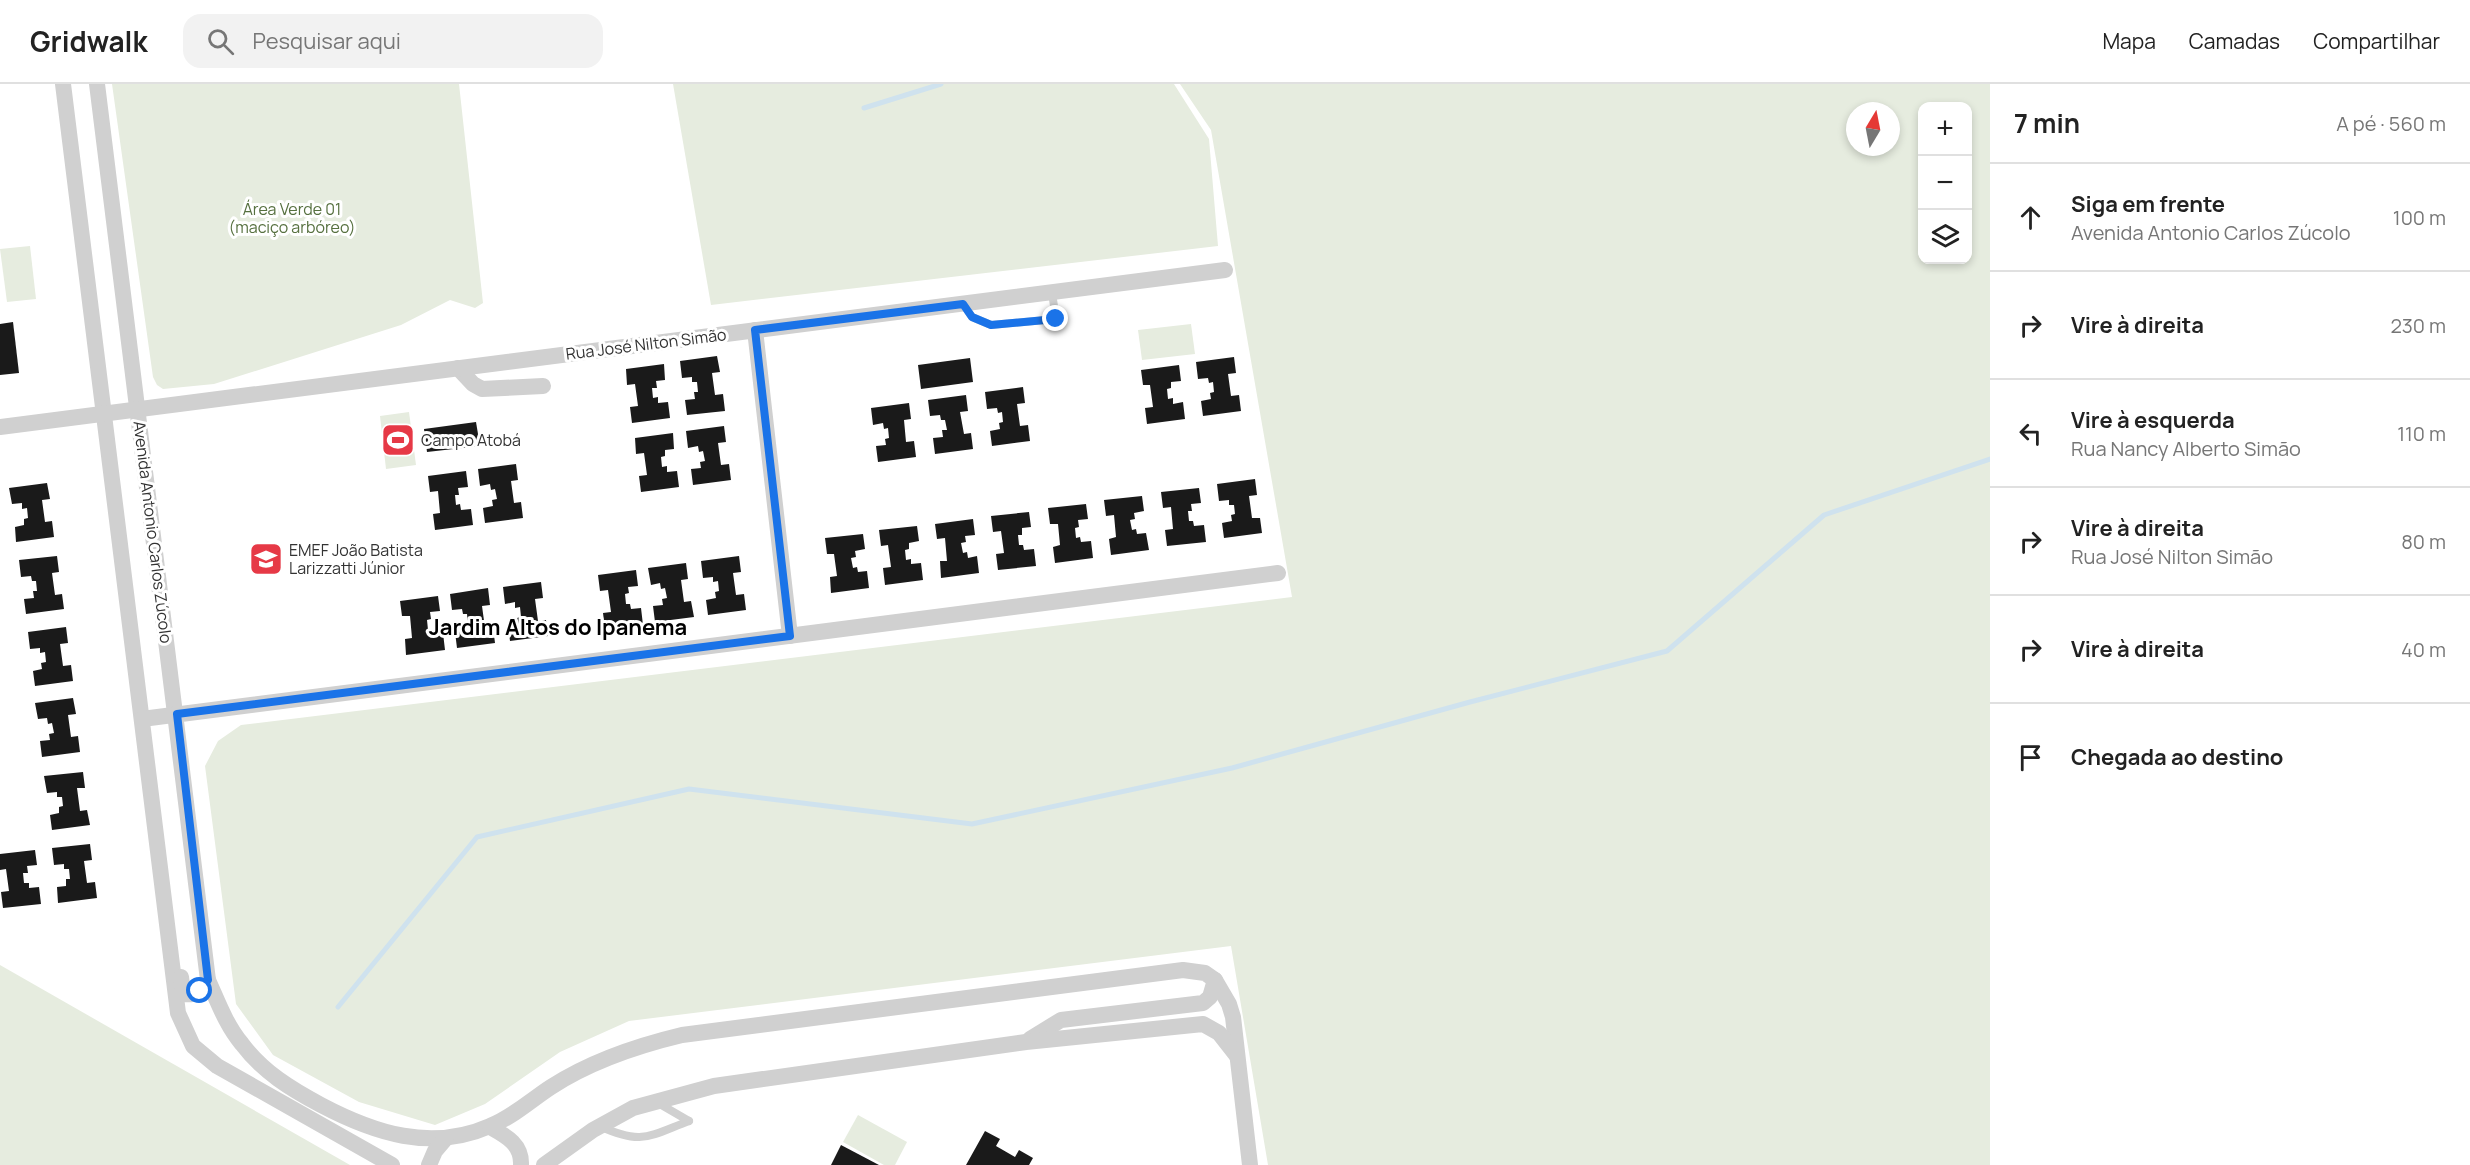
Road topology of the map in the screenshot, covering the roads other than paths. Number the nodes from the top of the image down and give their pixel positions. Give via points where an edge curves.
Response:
1 (63, 84) edge
2 (97, 84) edge
3 (1225, 270) dead end
4 (1052, 292) junction
5 (963, 304) junction
6 (755, 330) junction
7 (458, 368) junction
8 (543, 386) dead end
9 (138, 410) junction
10 (105, 414) junction
11 (0, 427) edge
12 (1278, 573) dead end
13 (790, 636) junction
14 (177, 714) junction
15 (142, 719) junction
16 (158, 847) junction
17 (208, 980) junction
18 (1215, 980) junction
19 (1026, 1042) junction
20 (1237, 1056) junction
21 (653, 1101) junction
22 (599, 1126) junction
23 (490, 1127) junction
24 (446, 1138) junction
25 (392, 1165) edge
26 (429, 1165) edge
27 (521, 1165) edge
28 (544, 1165) edge
29 (1250, 1165) edge

1 - 10 street, Avenida Antonio Carlos Zúcolo
2 - 9 street, Avenida Antonio Carlos Zúcolo
3 - 4 street, Rua José Nilton Simão
4 - 5 street, Rua José Nilton Simão
4 - 5 lane via 1056,319 991,325 972,317
5 - 6 street, Rua José Nilton Simão
6 - 7 street, Rua José Nilton Simão
6 - 13 street
7 - 8 street via 482,389
7 - 9 street, Rua José Nilton Simão
9 - 10 street, Rua José Nilton Simão
9 - 14 street, Avenida Antonio Carlos Zúcolo
10 - 11 street, Rua José Nilton Simão
10 - 15 street, Avenida Antonio Carlos Zúcolo
12 - 13 street
13 - 14 street
14 - 15 street
14 - 17 street, Avenida Antonio Carlos Zúcolo
15 - 16 street, Avenida Antonio Carlos Zúcolo
16 - 17 street, Avenida Antonio Carlos Zúcolo via 167,861 183,994 195,994
16 - 25 street, Avenida Antonio Carlos Zúcolo via 178,1013 194,1046 217,1066
17 - 24 street, Avenida Antonio Carlos Zúcolo via 231,1031 258,1063 280,1081 352,1121 388,1134
18 - 19 street via 1210,997 1203,1003 1061,1020
18 - 20 street via 1233,1017
18 - 23 street, Avenida Antonio Carlos Zúcolo via 1205,973 1183,970 682,1035 600,1060
19 - 20 street via 1203,1024 1219,1033
19 - 21 street via 714,1086
20 - 29 street
21 - 22 street
21 - 22 lane via 688,1121 644,1138 623,1137
22 - 28 street
23 - 24 street, Avenida Antonio Carlos Zúcolo
23 - 27 street via 514,1143
24 - 26 street

